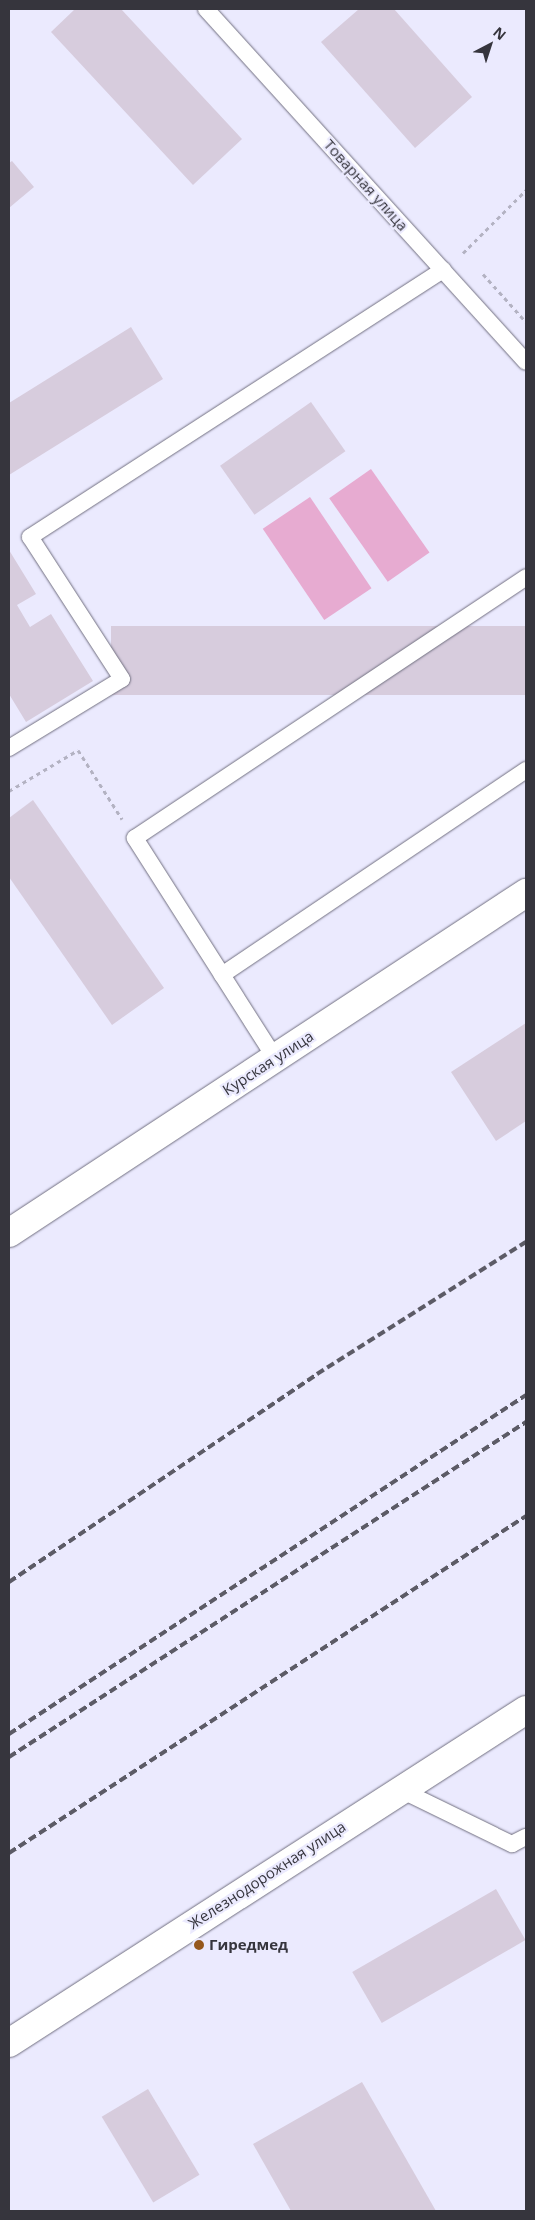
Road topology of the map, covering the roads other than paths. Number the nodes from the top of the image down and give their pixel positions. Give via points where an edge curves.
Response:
1 (206, 9) edge
2 (443, 270) junction
3 (526, 362) edge
4 (526, 577) edge
5 (9, 748) edge
6 (526, 770) edge
7 (526, 893) edge
8 (222, 975) junction
9 (275, 1058) junction
10 (10, 1228) edge
11 (526, 1710) edge
12 (399, 1789) junction
13 (526, 1837) edge
14 (9, 2043) edge

1 - 2 lane, Товарная улица
2 - 3 lane, Товарная улица
2 - 5 lane via 30,537 122,679
4 - 8 lane via 135,838
6 - 8 lane
7 - 9 street, Курская улица
8 - 9 lane
9 - 10 street, Курская улица
11 - 12 street, Железнодорожная улица
12 - 13 lane via 512,1844
12 - 14 street, Железнодорожная улица

